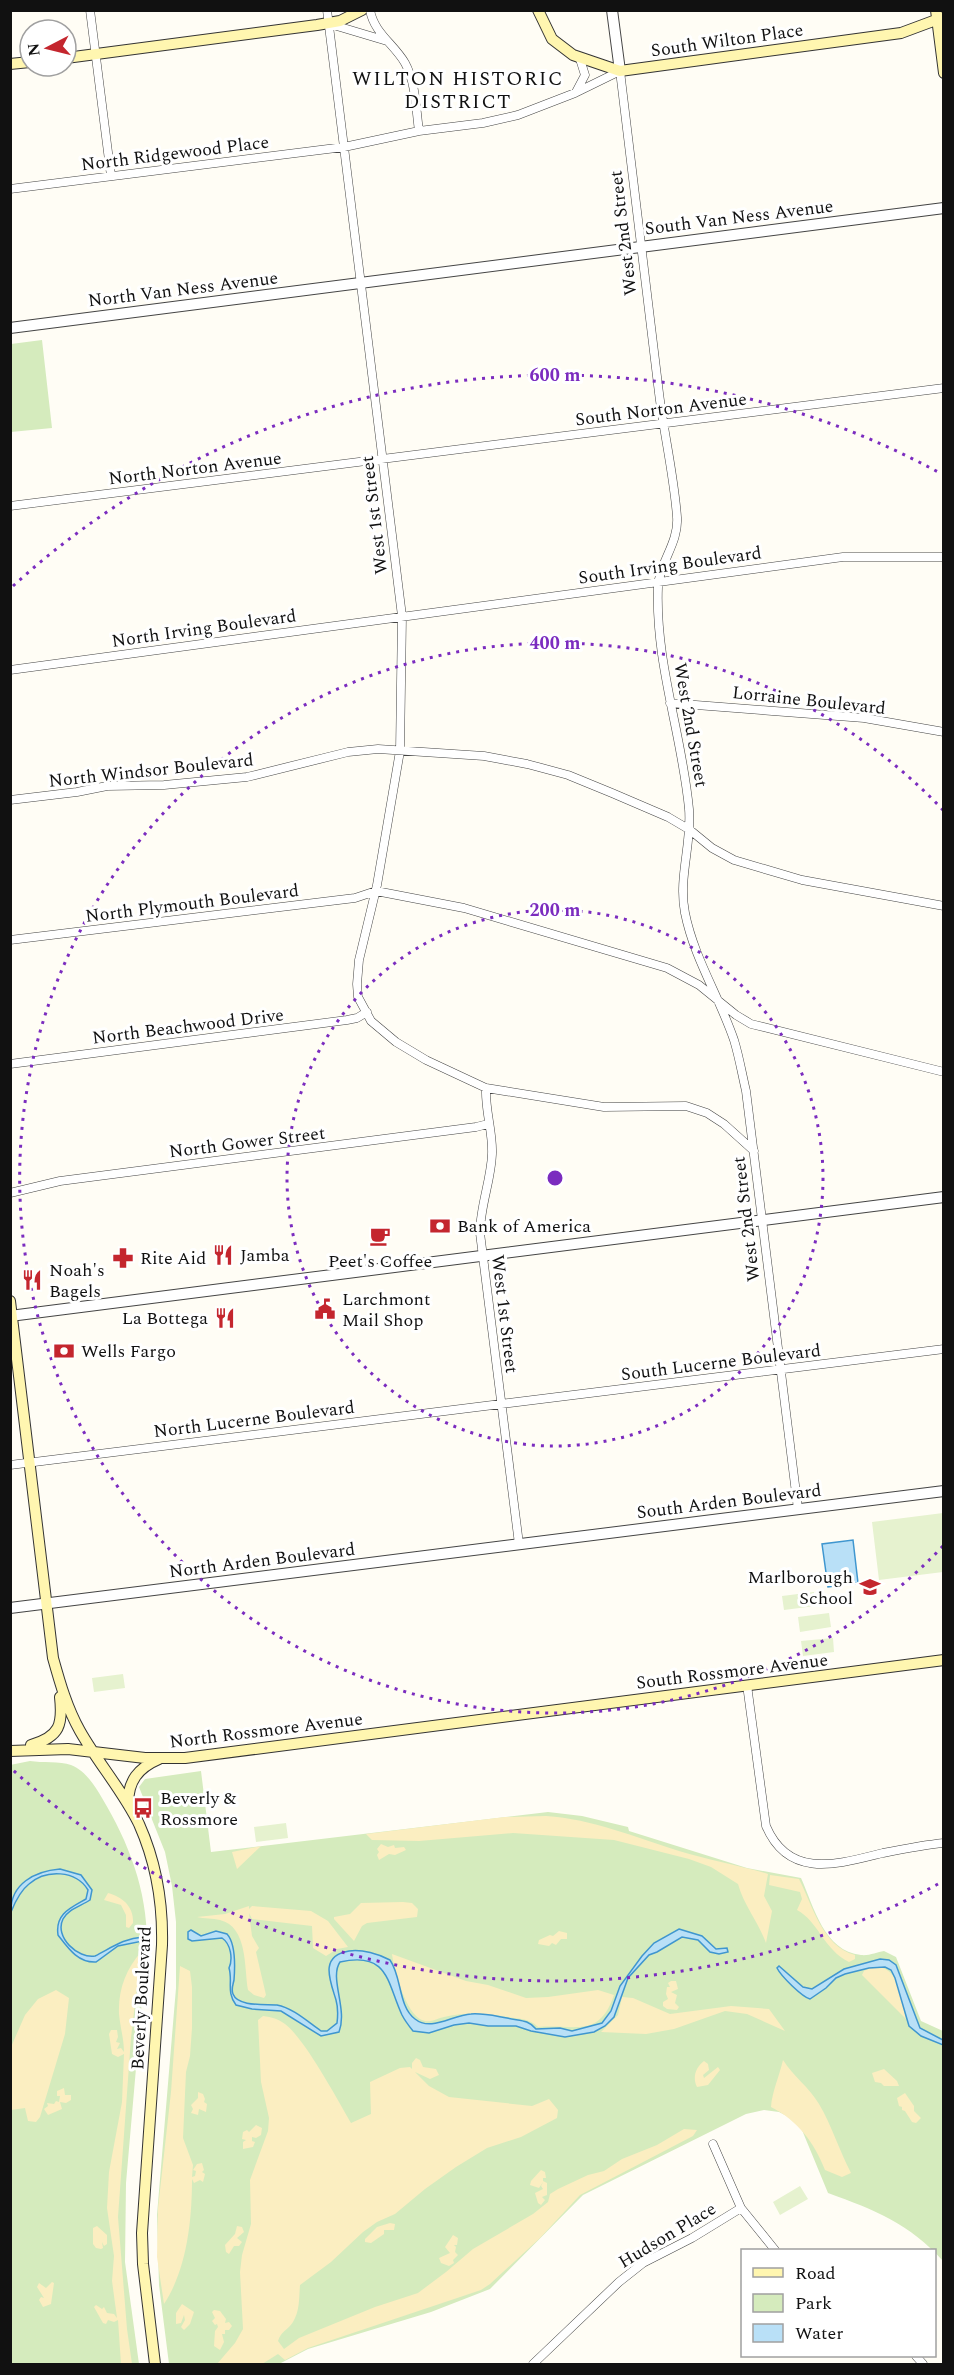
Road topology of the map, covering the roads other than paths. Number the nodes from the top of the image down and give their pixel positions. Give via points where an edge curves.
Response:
1 (90, 10) edge
2 (327, 10) edge
3 (362, 10) edge
4 (370, 10) edge
5 (538, 10) edge
6 (612, 10) edge
7 (939, 16) edge
8 (329, 23) junction
9 (389, 42) junction
10 (95, 54) junction
11 (78, 56) edge
12 (580, 58) junction
13 (620, 70) junction
14 (944, 73) edge
15 (575, 93) junction
16 (419, 131) junction
17 (344, 147) junction
18 (111, 176) junction
19 (10, 189) edge
20 (944, 207) edge
21 (641, 246) junction
22 (360, 282) junction
23 (10, 328) edge
24 (944, 388) edge
25 (663, 423) junction
26 (383, 459) junction
27 (10, 506) edge
28 (944, 557) edge
29 (658, 583) junction
30 (402, 616) junction
31 (10, 670) edge
32 (670, 703) junction
33 (944, 732) edge
34 (400, 751) junction
35 (10, 800) edge
36 (690, 830) junction
37 (376, 891) junction
38 (944, 906) edge
39 (10, 940) edge
40 (716, 999) junction
41 (367, 1012) junction
42 (10, 1064) edge
43 (944, 1072) edge
44 (486, 1088) junction
45 (488, 1124) junction
46 (754, 1151) junction
47 (10, 1193) edge
48 (944, 1197) edge
49 (763, 1221) junction
50 (482, 1257) junction
51 (10, 1301) edge
52 (12, 1316) edge
53 (944, 1349) edge
54 (781, 1371) junction
55 (502, 1404) junction
56 (30, 1463) junction
57 (10, 1465) edge
58 (944, 1491) edge
59 (798, 1509) junction
60 (519, 1545) junction
61 (47, 1604) junction
62 (10, 1608) edge
63 (53, 1658) junction
64 (944, 1660) edge
65 (747, 1685) junction
66 (524, 1715) joint
67 (10, 1751) edge
68 (94, 1752) junction
69 (160, 1758) junction
70 (128, 1804) junction
71 (944, 1843) edge
72 (713, 2144) dead end
73 (741, 2208) junction
74 (774, 2249) edge
75 (155, 2364) edge
76 (533, 2364) edge

1 - 10 street
2 - 8 street, West 1st Street
3 - 8 main road
4 - 9 street via 377,30
5 - 12 main road, South Wilton Place via 552,39
6 - 13 street, West 2nd Street
7 - 13 main road, South Wilton Place via 901,33
7 - 14 main road
8 - 9 street
8 - 10 main road
8 - 17 street, West 1st Street
9 - 16 street via 411,76
10 - 11 main road
10 - 18 street
12 - 13 main road, South Wilton Place
12 - 15 street via 585,75
13 - 15 street, North Ridgewood Place
13 - 21 street, West 2nd Street
15 - 16 street, North Ridgewood Place via 518,115
16 - 17 street, North Ridgewood Place
17 - 18 street, North Ridgewood Place
17 - 22 street, West 1st Street
18 - 19 street, North Ridgewood Place
20 - 21 street, South Van Ness Avenue
21 - 22 street, South Van Ness Avenue
21 - 25 street, West 2nd Street
22 - 23 street, North Van Ness Avenue
22 - 26 street, West 1st Street
24 - 25 street, South Norton Avenue
25 - 26 street, South Norton Avenue
25 - 29 street, West 2nd Street via 677,518 676,536
26 - 27 street, North Norton Avenue
26 - 30 street, West 1st Street
28 - 29 street, South Irving Boulevard via 843,557
29 - 30 street, South Irving Boulevard
29 - 32 street, West 2nd Street via 660,639
30 - 31 street, North Irving Boulevard
30 - 34 street, West 1st Street
32 - 33 street, Lorraine Boulevard via 864,718
32 - 36 street, West 2nd Street via 683,754
34 - 35 street, North Windsor Boulevard via 348,752 238,778 107,786
34 - 36 street, North Windsor Boulevard via 484,756 557,772 668,817
34 - 37 street, West 1st Street
36 - 38 street, North Windsor Boulevard via 711,848 761,869
36 - 40 street, West 2nd Street via 682,878 684,912 696,955
37 - 39 street, North Plymouth Boulevard via 355,897
37 - 40 street via 465,908 667,968
37 - 41 street, West 1st Street via 357,984 358,997
40 - 43 street via 751,1024
40 - 46 street, West 2nd Street via 734,1041 746,1090
41 - 42 street, North Beachwood Drive via 347,1020
41 - 44 street, West 1st Street via 383,1033 409,1051
44 - 45 street, West 1st Street
44 - 46 street, West 1st Street via 604,1107 686,1106 724,1124
45 - 47 street, North Gower Street via 60,1181
45 - 50 street, West 1st Street via 492,1153 480,1222
46 - 49 street, West 2nd Street
48 - 49 street
49 - 50 street
49 - 54 street, West 2nd Street
50 - 52 street
50 - 55 street, West 1st Street
51 - 52 main road, Beverly Boulevard
52 - 56 main road, Beverly Boulevard
53 - 54 street, South Lucerne Boulevard
54 - 55 street, South Lucerne Boulevard
54 - 59 street, West 2nd Street
55 - 56 street, North Lucerne Boulevard
55 - 60 street, West 1st Street
56 - 57 street, North Lucerne Boulevard
56 - 61 main road, Beverly Boulevard
58 - 59 street, South Arden Boulevard
59 - 60 street, South Arden Boulevard
60 - 61 street, North Arden Boulevard
61 - 62 street, North Arden Boulevard
61 - 63 main road, Beverly Boulevard
63 - 67 main road via 61,1710 59,1727 47,1740
63 - 68 main road, Beverly Boulevard via 69,1709
64 - 65 main road, South Rossmore Avenue
65 - 66 main road, South Rossmore Avenue
65 - 71 street via 766,1826 784,1852 802,1862 822,1864
66 - 69 main road, North Rossmore Avenue
67 - 68 main road, North Rossmore Avenue
68 - 69 main road, North Rossmore Avenue
68 - 70 main road, Beverly Boulevard
69 - 70 main road via 135,1776
70 - 75 main road, Beverly Boulevard via 153,1865 163,1928 142,2233
72 - 73 street
73 - 74 street
73 - 76 street, Hudson Place via 643,2263

